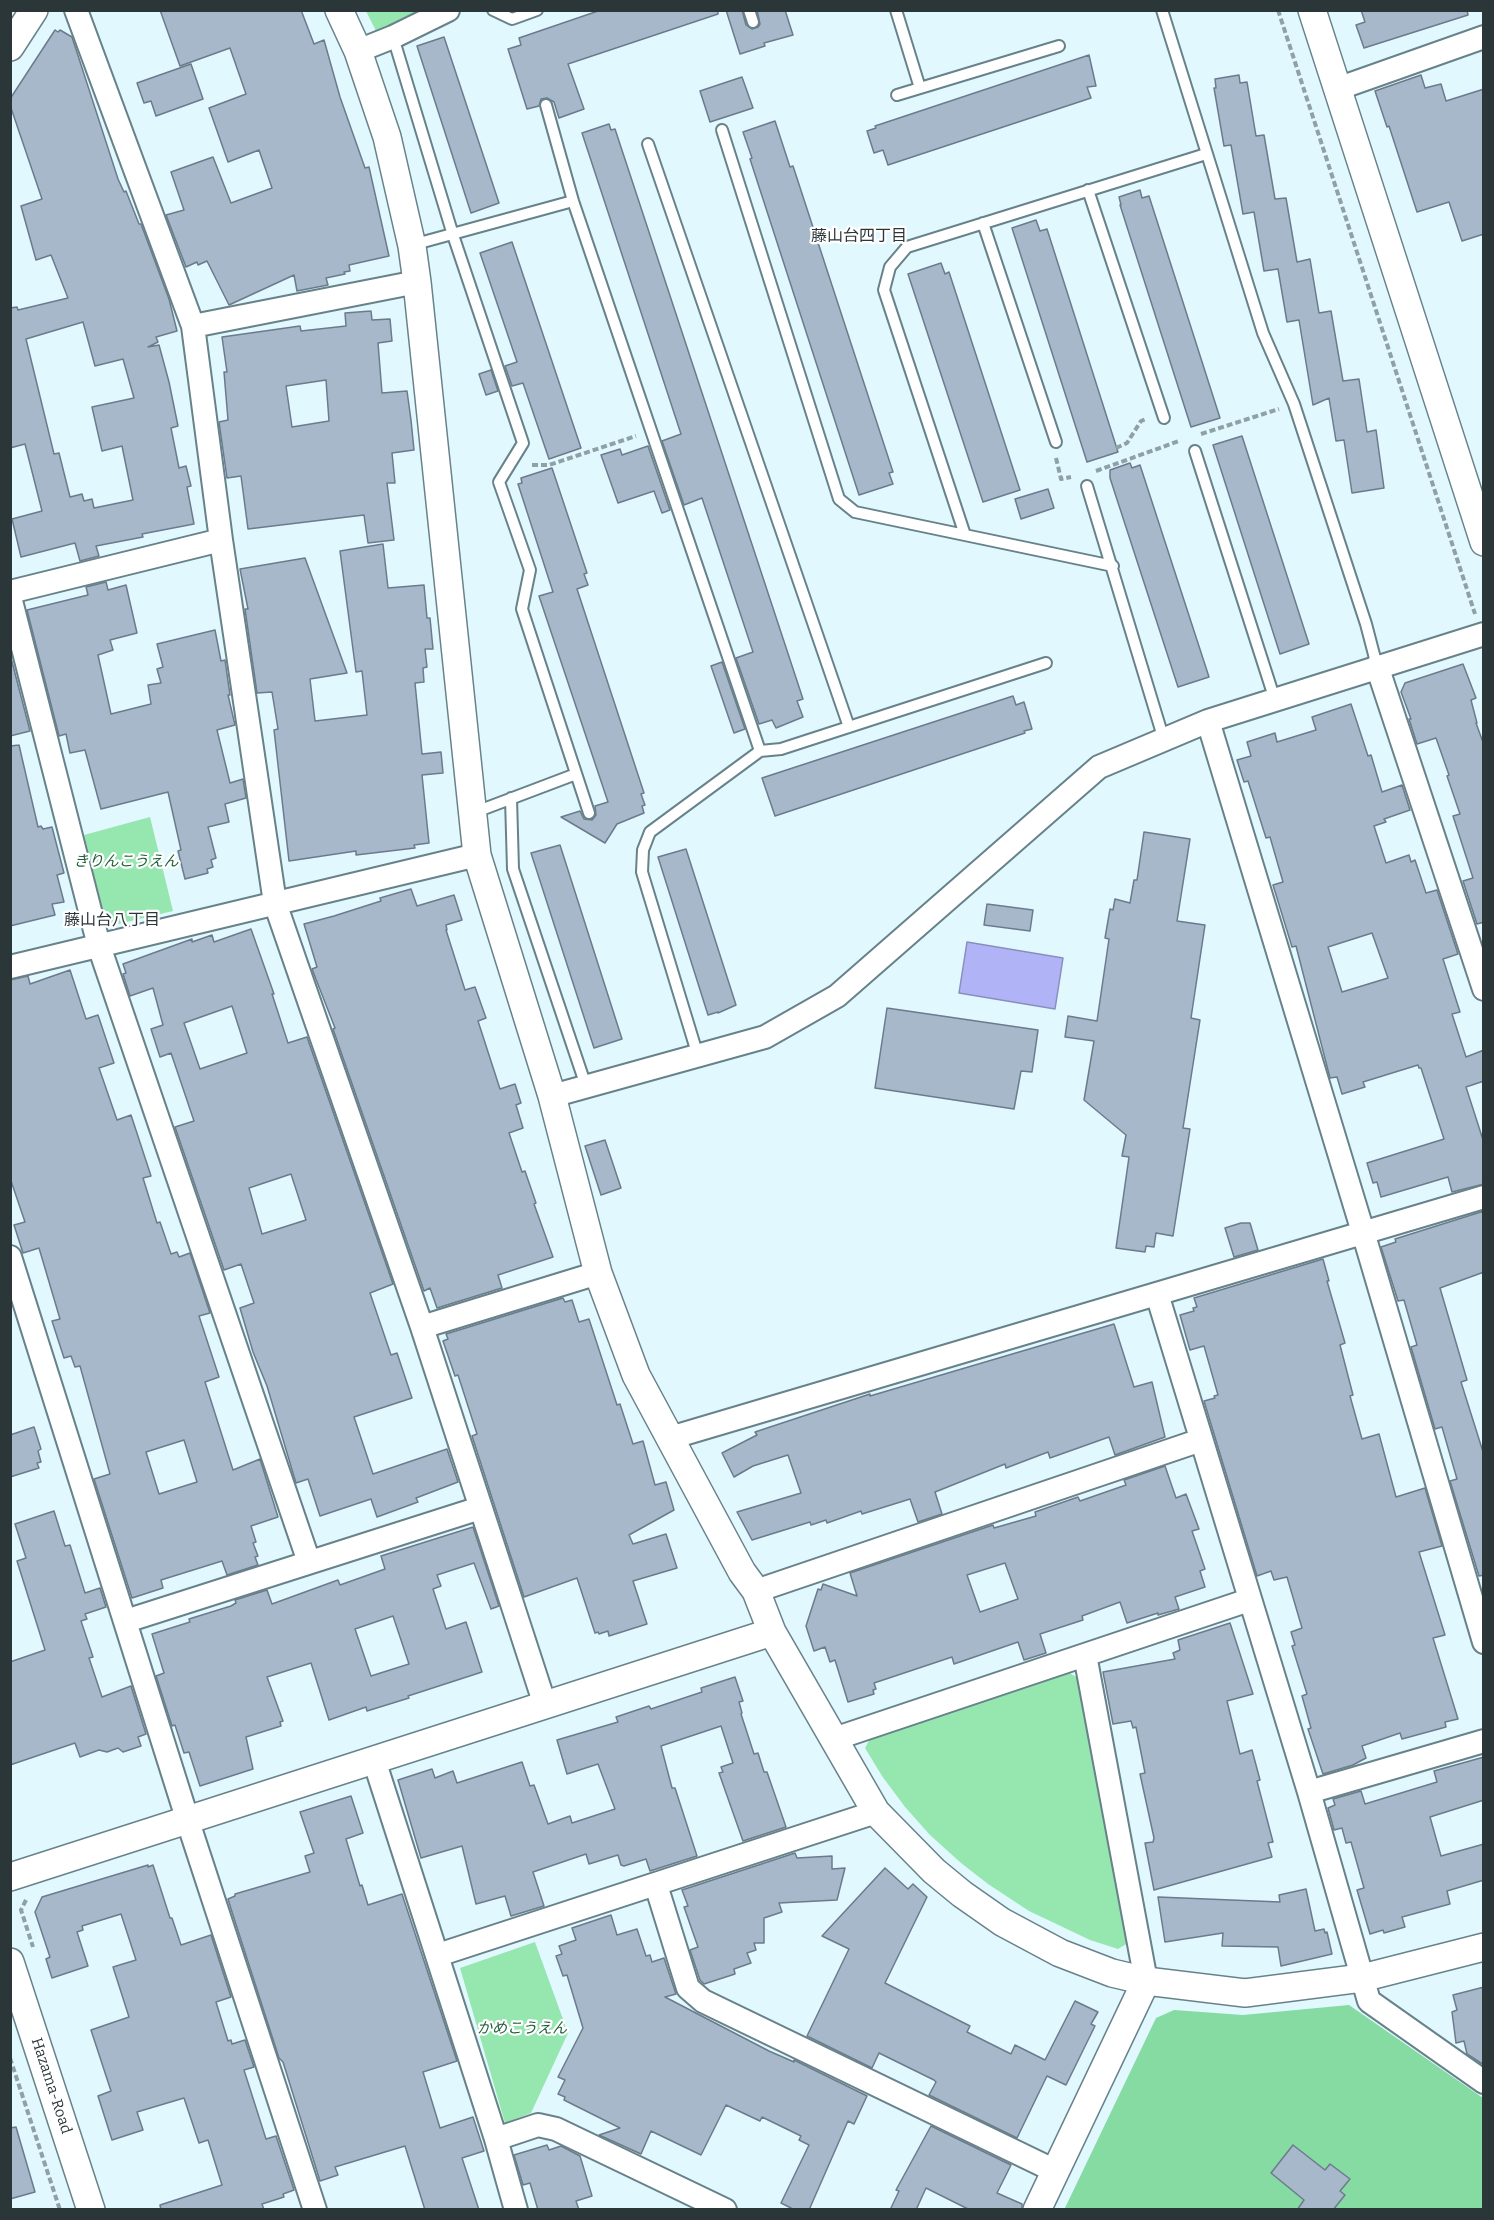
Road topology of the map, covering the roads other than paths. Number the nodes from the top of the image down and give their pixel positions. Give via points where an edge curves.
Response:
1 (34, 10) edge
2 (76, 10) edge
3 (339, 10) edge
4 (448, 10) edge
5 (493, 10) edge
6 (537, 10) edge
7 (749, 10) edge
8 (896, 10) edge
9 (1162, 10) edge
10 (1312, 10) edge
11 (753, 22) dead end
12 (393, 37) junction
13 (1484, 37) edge
14 (1059, 46) dead end
15 (10, 47) edge
16 (358, 51) junction
17 (920, 88) junction
18 (1337, 89) junction
19 (897, 95) dead end
20 (546, 105) dead end
21 (722, 130) dead end
22 (648, 144) dead end
23 (1206, 154) junction
24 (1088, 190) junction
25 (573, 201) junction
26 (983, 224) junction
27 (453, 235) junction
28 (412, 246) junction
29 (417, 282) junction
30 (193, 326) junction
31 (1163, 416) road end
32 (1056, 442) road end
33 (1195, 451) dead end
34 (1087, 486) dead end
35 (965, 535) junction
36 (221, 540) junction
37 (1484, 542) edge
38 (1113, 566) junction
39 (10, 592) edge
40 (10, 597) edge
41 (1483, 634) edge
42 (1046, 663) dead end
43 (1377, 666) junction
44 (1275, 700) junction
45 (1208, 721) junction
46 (849, 727) junction
47 (1164, 740) junction
48 (759, 751) junction
49 (576, 774) junction
50 (511, 798) junction
51 (473, 813) junction
52 (589, 813) dead end
53 (477, 855) junction
54 (275, 903) junction
55 (99, 946) junction
56 (10, 967) edge
57 (1484, 988) edge
58 (698, 1056) junction
59 (586, 1086) junction
60 (552, 1096) junction
61 (1484, 1197) edge
62 (1363, 1232) junction
63 (10, 1257) edge
64 (598, 1273) junction
65 (1157, 1294) junction
66 (422, 1327) junction
67 (670, 1438) junction
68 (1201, 1440) junction
69 (480, 1508) junction
70 (309, 1562) junction
71 (756, 1591) junction
72 (1249, 1600) junction
73 (126, 1621) junction
74 (772, 1632) junction
75 (1484, 1642) edge
76 (1085, 1655) junction
77 (545, 1705) junction
78 (834, 1739) junction
79 (1484, 1741) edge
80 (374, 1760) junction
81 (1310, 1792) junction
82 (876, 1812) junction
83 (188, 1820) junction
84 (21, 1884) edge
85 (656, 1885) junction
86 (1484, 1947) edge
87 (438, 1955) junction
88 (23, 1958) edge
89 (1362, 1978) junction
90 (1146, 1981) junction
91 (1484, 2082) edge
92 (496, 2139) junction
93 (1055, 2171) junction
94 (91, 2210) edge
95 (315, 2210) edge
96 (516, 2210) edge
97 (725, 2210) edge
98 (1037, 2210) edge

1 - 15 street
2 - 30 street
3 - 16 street
4 - 12 street
5 - 6 lane via 512,19
7 - 11 lane
8 - 17 lane
9 - 23 lane
10 - 18 street
12 - 16 street
12 - 27 lane
13 - 18 street
14 - 17 lane
16 - 28 street via 387,137
17 - 19 lane
18 - 37 street
20 - 25 lane
21 - 35 lane via 839,499 855,512
22 - 46 lane
23 - 24 lane
23 - 43 lane via 1263,333 1294,404
24 - 26 lane
24 - 31 lane
25 - 27 lane
25 - 48 lane
26 - 32 lane
26 - 35 lane via 907,247 890,267 884,290
27 - 28 lane
27 - 49 lane via 523,443 499,482 530,570 522,609
28 - 29 street
29 - 30 street
29 - 51 street
30 - 36 street
33 - 44 lane
34 - 38 lane
35 - 38 lane
36 - 39 street
36 - 54 street
38 - 47 lane
40 - 55 street
41 - 43 street
42 - 46 lane
43 - 44 street
43 - 57 street
44 - 45 street
45 - 47 street
45 - 62 street
46 - 48 lane
47 - 58 street via 1099,767 837,996 765,1037
48 - 58 lane via 650,832 643,850 642,872
49 - 50 lane
49 - 52 lane
50 - 51 lane
50 - 59 lane via 513,869
51 - 53 street
53 - 54 street
53 - 60 street
54 - 55 street
54 - 66 street
55 - 56 street
55 - 70 street
58 - 59 street
59 - 60 street
60 - 64 street
61 - 62 street
62 - 65 street
62 - 75 street
63 - 73 street
64 - 66 street
64 - 67 street via 636,1375
65 - 67 street
65 - 68 street
66 - 69 street
67 - 71 street
68 - 71 street
68 - 72 street
69 - 70 street
69 - 77 street
70 - 73 street
71 - 74 street
72 - 76 street
72 - 81 street
73 - 83 street
74 - 77 street
74 - 78 street
76 - 78 street
76 - 90 street
77 - 80 street
78 - 82 street
79 - 81 street
80 - 83 street
80 - 87 street
81 - 89 street
82 - 85 street
82 - 90 street via 934,1871 1002,1922 1060,1953
83 - 84 street
83 - 95 street
85 - 87 street
85 - 93 street via 688,1988 703,2001
86 - 89 street
87 - 92 street
88 - 94 street, Hazama-Road
89 - 90 street via 1245,1993
89 - 91 street via 1369,2001
90 - 93 street
92 - 96 street
92 - 97 street via 538,2125 556,2129
93 - 98 street

